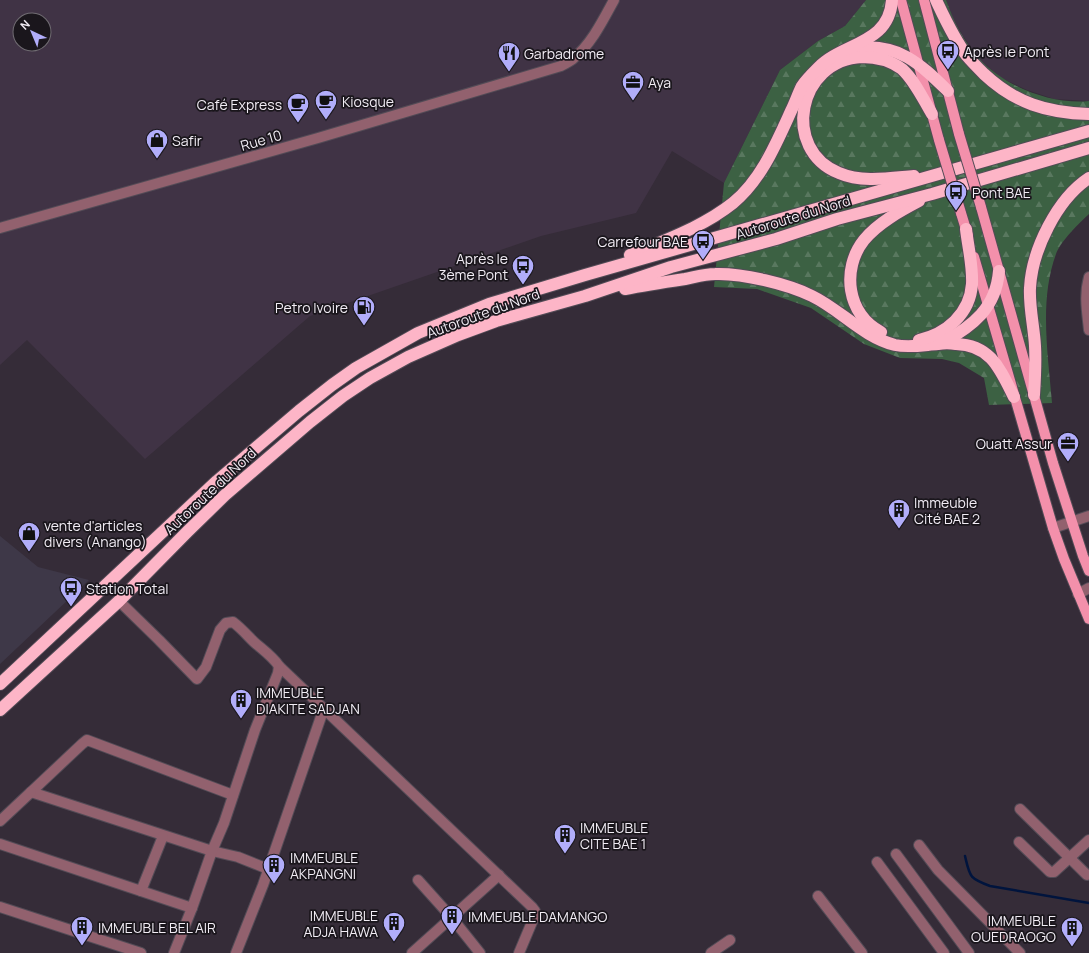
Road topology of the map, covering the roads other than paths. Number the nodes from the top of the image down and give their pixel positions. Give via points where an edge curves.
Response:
1 (614, 0) edge
2 (892, 0) edge
3 (901, 0) edge
4 (924, 0) edge
5 (936, 0) edge
6 (850, 48) junction
7 (920, 66) junction
8 (948, 91) junction
9 (932, 114) junction
10 (1089, 114) edge
11 (1089, 131) edge
12 (1089, 148) edge
13 (941, 173) junction
14 (1089, 178) edge
15 (932, 194) junction
16 (0, 228) edge
17 (966, 229) junction
18 (999, 271) junction
19 (585, 275) junction
20 (1089, 277) edge
21 (585, 296) junction
22 (989, 306) junction
23 (1088, 317) edge
24 (1089, 330) edge
25 (940, 343) junction
26 (1034, 395) junction
27 (1014, 396) junction
28 (1089, 516) edge
29 (1072, 521) junction
30 (1054, 528) junction
31 (1089, 571) edge
32 (1089, 588) edge
33 (1078, 594) junction
34 (119, 601) junction
35 (1089, 619) edge
36 (279, 666) junction
37 (0, 684) edge
38 (324, 708) junction
39 (0, 710) edge
40 (31, 792) junction
41 (233, 795) junction
42 (1020, 809) dead end
43 (0, 821) edge
44 (163, 836) junction
45 (1089, 840) edge
46 (1019, 842) dead end
47 (0, 844) edge
48 (919, 845) dead end
49 (212, 852) junction
50 (896, 854) dead end
51 (1070, 856) junction
52 (877, 862) dead end
53 (268, 869) junction
54 (499, 875) junction
55 (1087, 875) dead end
56 (418, 880) dead end
57 (141, 891) junction
58 (818, 896) dead end
59 (0, 906) edge
60 (192, 908) junction
61 (452, 918) junction
62 (730, 940) dead end
63 (141, 953) edge
64 (174, 953) edge
65 (236, 953) edge
66 (412, 953) edge
67 (480, 953) edge
68 (519, 953) edge
69 (711, 953) edge
70 (862, 953) edge
71 (944, 953) edge
72 (969, 953) edge
73 (1020, 953) edge

1 - 16 street, Rue 10 via 585,47 561,66
2 - 6 highway via 892,8 882,27 870,38
3 - 7 main road
4 - 8 main road
5 - 10 highway via 951,31 968,57 993,82 1008,93 1049,111
6 - 7 highway via 882,47 905,56
6 - 19 highway via 825,62 803,86 772,151 757,176 733,203 692,229
7 - 8 highway
7 - 9 main road
8 - 18 main road, bridge
9 - 13 highway via 912,81 902,70 890,61 870,57 847,59 823,72 808,93 803,116 806,137 816,156 831,170 840,174 871,179
9 - 17 main road, bridge
11 - 13 highway, Autoroute du Nord
12 - 15 highway, Autoroute du Nord
13 - 19 highway, Autoroute du Nord
14 - 26 highway via 1066,199 1054,216 1040,243 1032,272 1030,288 1036,370
15 - 17 highway via 885,222 870,234 856,252 850,275 852,295 855,306 868,323 876,330 904,340 919,340 941,333 949,327 962,313 971,291
15 - 21 highway, Autoroute du Nord via 837,218 776,239 671,267
17 - 22 main road
18 - 22 highway via 997,288
18 - 26 main road
19 - 37 highway, Autoroute du Nord via 489,304 418,333 356,368 299,411 217,481
20 - 23 street via 1085,302
21 - 25 highway via 715,274 743,275 812,296 876,338 896,345
21 - 34 highway, Autoroute du Nord via 496,321 408,357 370,378 310,422 225,495
22 - 25 highway via 968,327
22 - 27 main road
23 - 24 street
25 - 27 highway via 969,344 988,354 996,362
26 - 29 main road
27 - 30 main road
28 - 29 street
29 - 30 street
29 - 31 main road
30 - 33 main road
32 - 33 street
33 - 35 main road
34 - 36 street via 196,679 206,667 220,630 226,623 233,622 242,629 273,657
34 - 39 highway, Autoroute du Nord
36 - 38 street
36 - 41 street
38 - 53 street
38 - 54 street
40 - 41 street via 88,740
40 - 43 street
40 - 44 street
41 - 49 street
42 - 51 street
44 - 49 street
44 - 57 street
45 - 51 street
46 - 51 street via 1050,872 1054,872
47 - 57 street
48 - 73 street via 938,870
49 - 53 street via 238,857
49 - 60 street
50 - 72 street
51 - 55 street
52 - 71 street
53 - 65 street
54 - 61 street
54 - 68 street via 535,911
56 - 61 street
57 - 60 street
58 - 70 street
59 - 63 street
60 - 64 street
61 - 66 street
61 - 67 street
62 - 69 street

